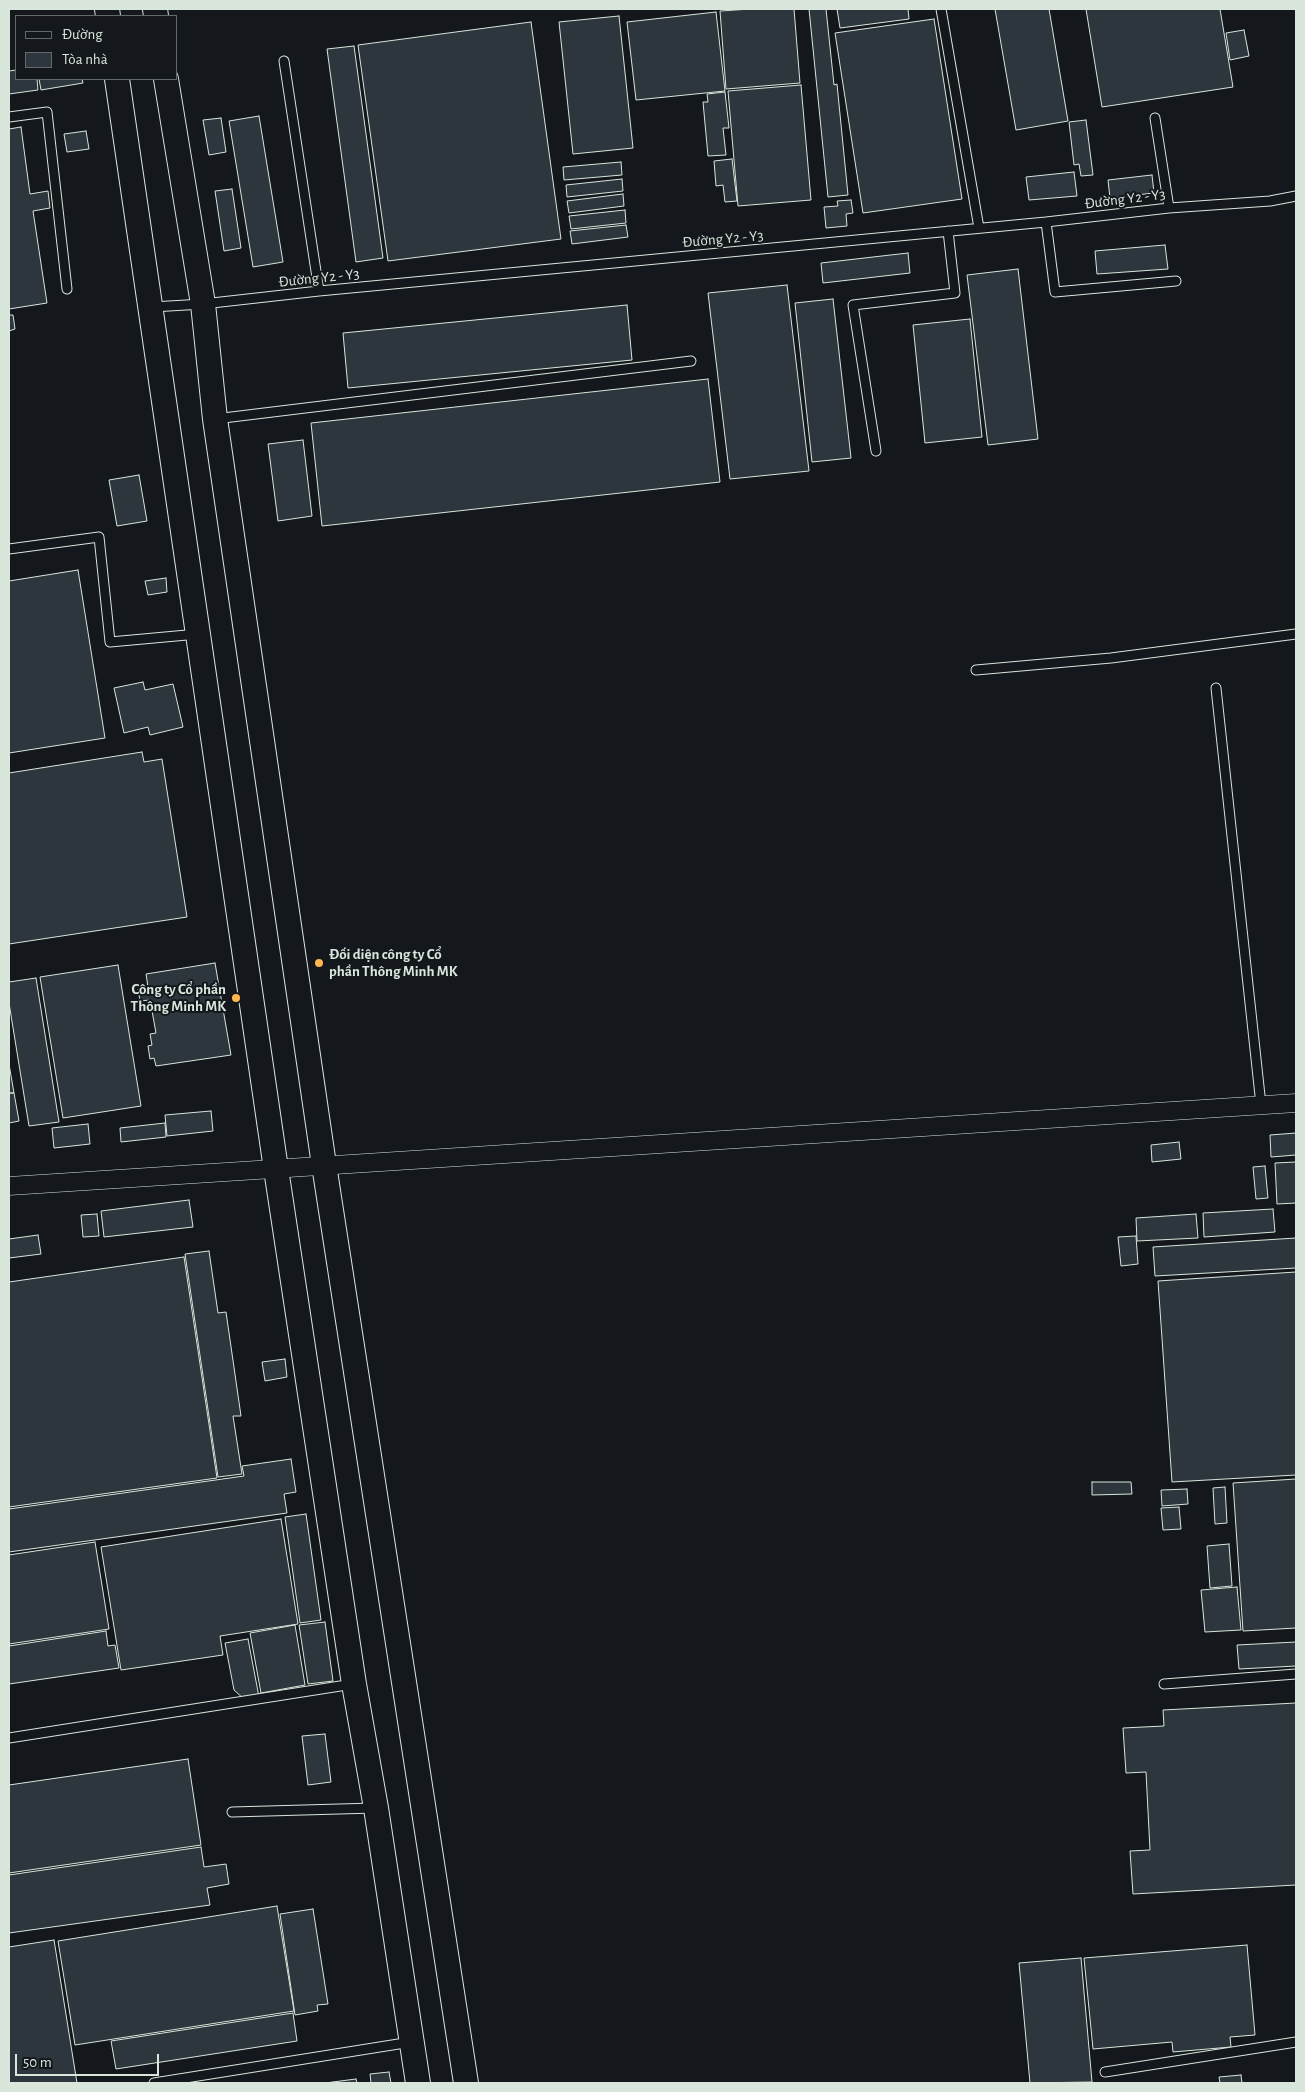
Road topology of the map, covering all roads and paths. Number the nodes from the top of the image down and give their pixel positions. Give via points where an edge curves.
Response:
1 (940, 9) edge
2 (284, 60) dead end
3 (117, 80) edge
4 (166, 80) edge
5 (9, 117) edge
6 (1155, 118) dead end
7 (1296, 196) edge
8 (1169, 208) junction
9 (1046, 222) junction
10 (978, 228) junction
11 (948, 231) junction
12 (1176, 281) dead end
13 (67, 289) dead end
14 (319, 291) junction
15 (203, 304) junction
16 (151, 307) junction
17 (691, 361) dead end
18 (215, 419) junction
19 (876, 451) dead end
20 (9, 549) edge
21 (198, 634) junction
22 (1296, 634) edge
23 (976, 670) dead end
24 (1216, 688) dead end
25 (1296, 1103) edge
26 (1262, 1105) junction
27 (324, 1165) junction
28 (276, 1170) junction
29 (9, 1186) edge
30 (1296, 1674) edge
31 (354, 1684) junction
32 (1164, 1684) dead end
33 (9, 1738) edge
34 (376, 1808) junction
35 (232, 1812) dead end
36 (411, 2042) junction
37 (1296, 2042) edge
38 (1105, 2072) dead end
39 (154, 2083) edge
40 (418, 2083) edge
41 (466, 2083) edge

1 - 10 lane
2 - 14 lane
3 - 16 street
4 - 15 street
5 - 13 lane via 47,112
6 - 8 lane
7 - 8 lane, Đường Y2 - Y3 via 1270,201
8 - 9 lane, Đường Y2 - Y3
9 - 10 lane, Đường Y2 - Y3
9 - 12 lane via 1055,292
10 - 11 lane, Đường Y2 - Y3
11 - 14 lane, Đường Y2 - Y3
11 - 19 lane via 955,293 853,305
14 - 15 lane, Đường Y2 - Y3
15 - 16 lane, Đường Y2 - Y3
15 - 18 street
16 - 21 street
17 - 18 lane
18 - 27 street
20 - 21 lane via 99,537 110,642
21 - 28 street
22 - 23 lane via 1111,658
24 - 26 lane
25 - 26 street
26 - 27 street
27 - 28 street
27 - 41 street
28 - 29 street
28 - 31 street
30 - 32 lane
31 - 33 lane
31 - 34 street
34 - 35 lane
34 - 36 street
36 - 39 lane
36 - 40 street
37 - 38 lane

